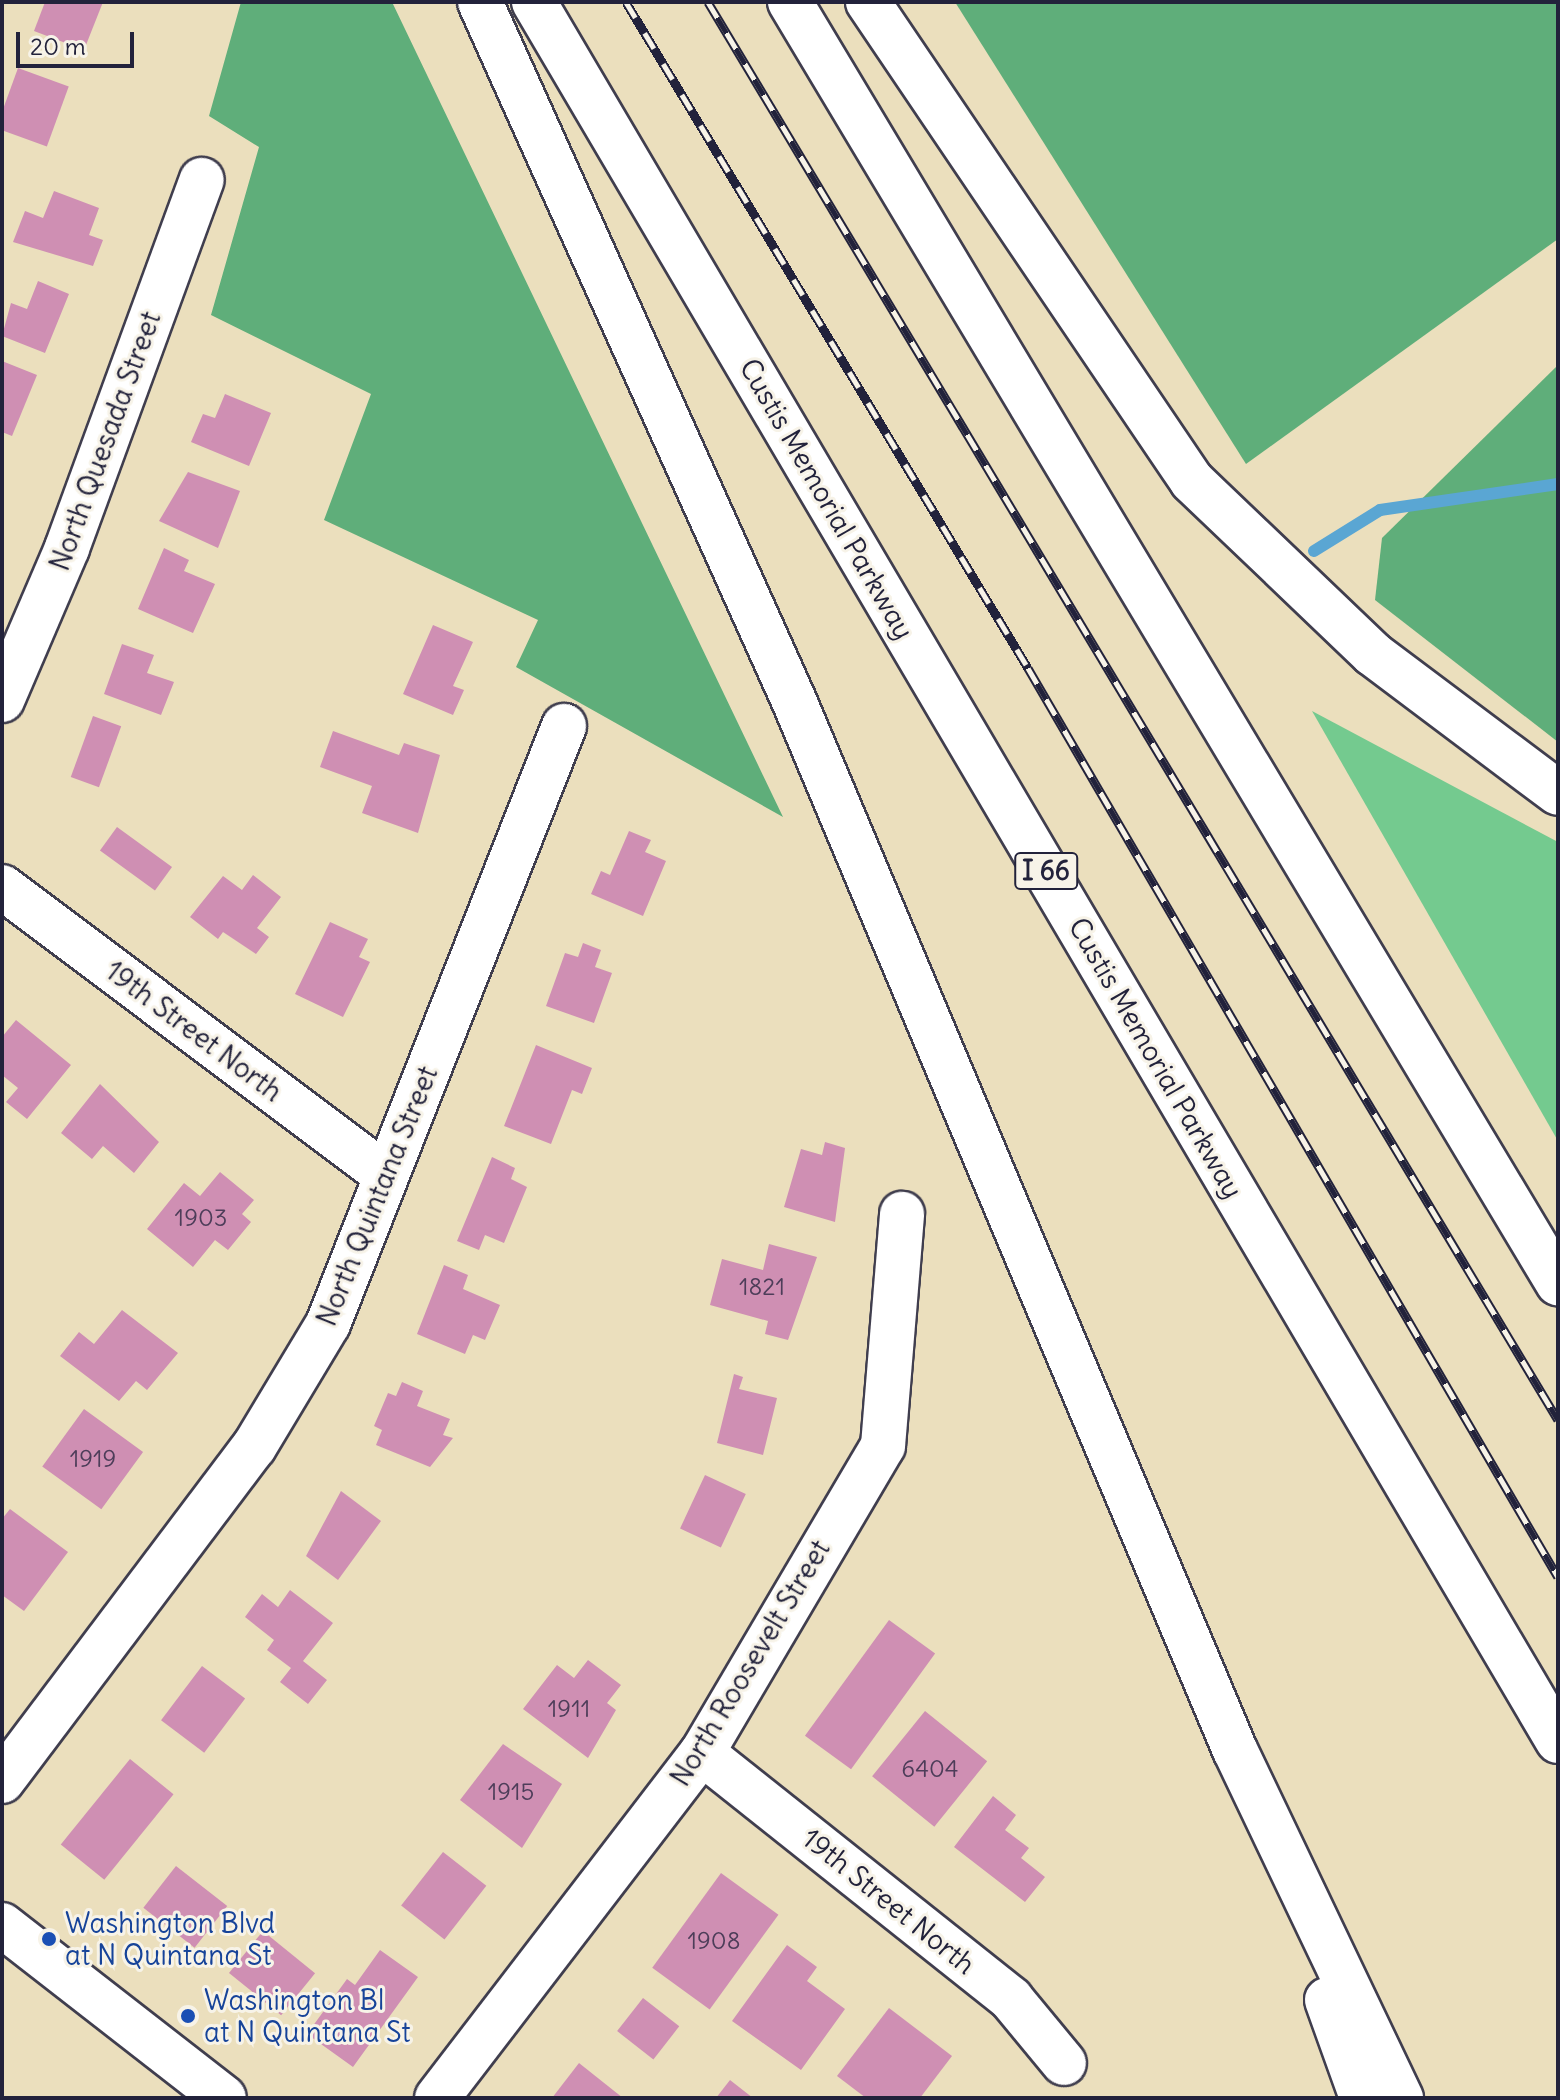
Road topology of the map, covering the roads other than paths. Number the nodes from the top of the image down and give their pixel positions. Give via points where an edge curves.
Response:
1 (480, 2) edge
2 (534, 2) edge
3 (790, 2) edge
4 (868, 2) edge
5 (202, 180) dead end
6 (2, 700) edge
7 (564, 726) dead end
8 (1558, 793) edge
9 (2, 887) edge
10 (385, 1175) junction
11 (902, 1214) dead end
12 (1558, 1283) edge
13 (1558, 1741) edge
14 (702, 1753) junction
15 (2, 1781) edge
16 (1283, 1848) junction
17 (2, 1925) edge
18 (1064, 2063) dead end
19 (224, 2098) edge
20 (437, 2098) edge
21 (1362, 2098) edge
22 (1401, 2098) edge

1 - 16 main road via 789,689 1235,1750
2 - 13 main road, Custis Memorial Parkway / I 66
3 - 12 main road
4 - 8 main road via 1192,481 1373,654
5 - 6 main road, North Quesada Street via 67,548
7 - 10 main road, North Quintana Street
9 - 10 main road, 19th Street North
10 - 15 main road, North Quintana Street via 346,1284 285,1401
11 - 14 main road, North Roosevelt Street via 883,1446
14 - 18 main road, 19th Street North via 1011,1999
14 - 20 main road, North Roosevelt Street
16 - 21 main road
16 - 22 main road
17 - 19 main road

